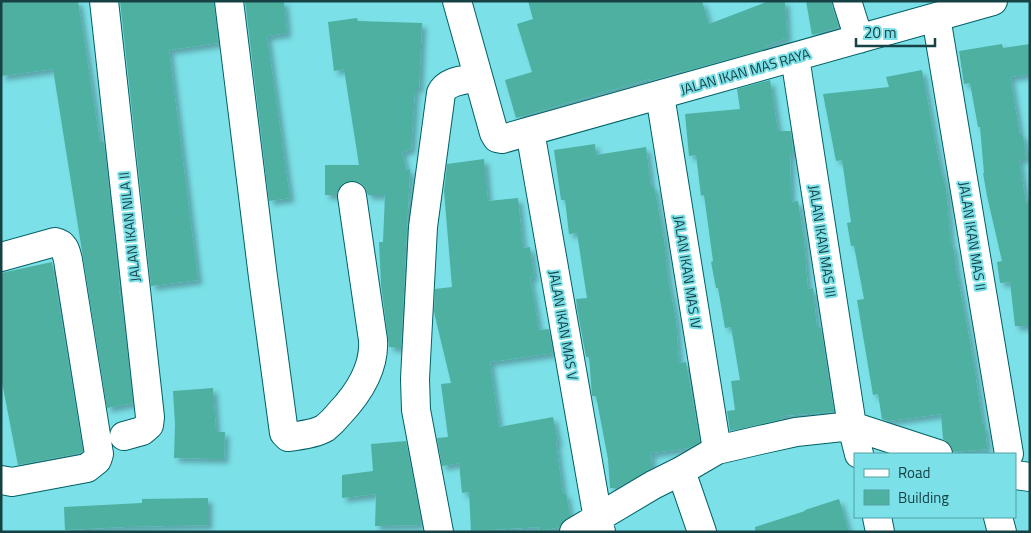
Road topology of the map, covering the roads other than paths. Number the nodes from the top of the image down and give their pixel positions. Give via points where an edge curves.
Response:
1 (104, 1) edge
2 (229, 1) edge
3 (457, 1) edge
4 (848, 1) edge
5 (993, 1) edge
6 (936, 17) junction
7 (859, 39) junction
8 (795, 57) junction
9 (478, 77) junction
10 (660, 95) junction
11 (530, 131) junction
12 (352, 196) dead end
13 (1, 257) edge
14 (852, 426) junction
15 (124, 436) dead end
16 (717, 450) junction
17 (859, 453) edge
18 (935, 453) edge
19 (1009, 453) edge
20 (681, 471) junction
21 (1016, 475) edge
22 (1030, 477) edge
23 (1, 480) edge
24 (876, 518) edge
25 (998, 518) edge
26 (600, 525) edge
27 (439, 532) edge
28 (574, 532) edge
29 (702, 532) edge
30 (880, 532) edge
31 (1002, 532) edge

1 - 15 street, JALAN IKAN NILA II via 150,417 149,425 142,431
2 - 12 street via 284,432 288,437 318,431 329,425 352,400 372,362 374,340
3 - 9 street
4 - 7 street
5 - 6 street, JALAN IKAN MAS RAYA
6 - 7 street, JALAN IKAN MAS RAYA
6 - 19 street, JALAN IKAN MAS II
7 - 8 street, JALAN IKAN MAS RAYA
8 - 10 street, JALAN IKAN MAS RAYA
8 - 14 street, JALAN IKAN MAS III
9 - 11 street, JALAN IKAN MAS RAYA via 498,138
9 - 27 street via 449,84 442,90 423,227 416,410
10 - 11 street, JALAN IKAN MAS RAYA
10 - 16 street, JALAN IKAN MAS IV
11 - 26 street, JALAN IKAN MAS V
13 - 23 street via 55,242 64,248 100,454 87,468 12,482
14 - 16 street via 796,432
14 - 17 street, JALAN IKAN MAS III
14 - 18 street
16 - 20 street
20 - 26 street via 653,486
20 - 29 street
21 - 22 street
24 - 30 street
25 - 31 street
26 - 28 street

